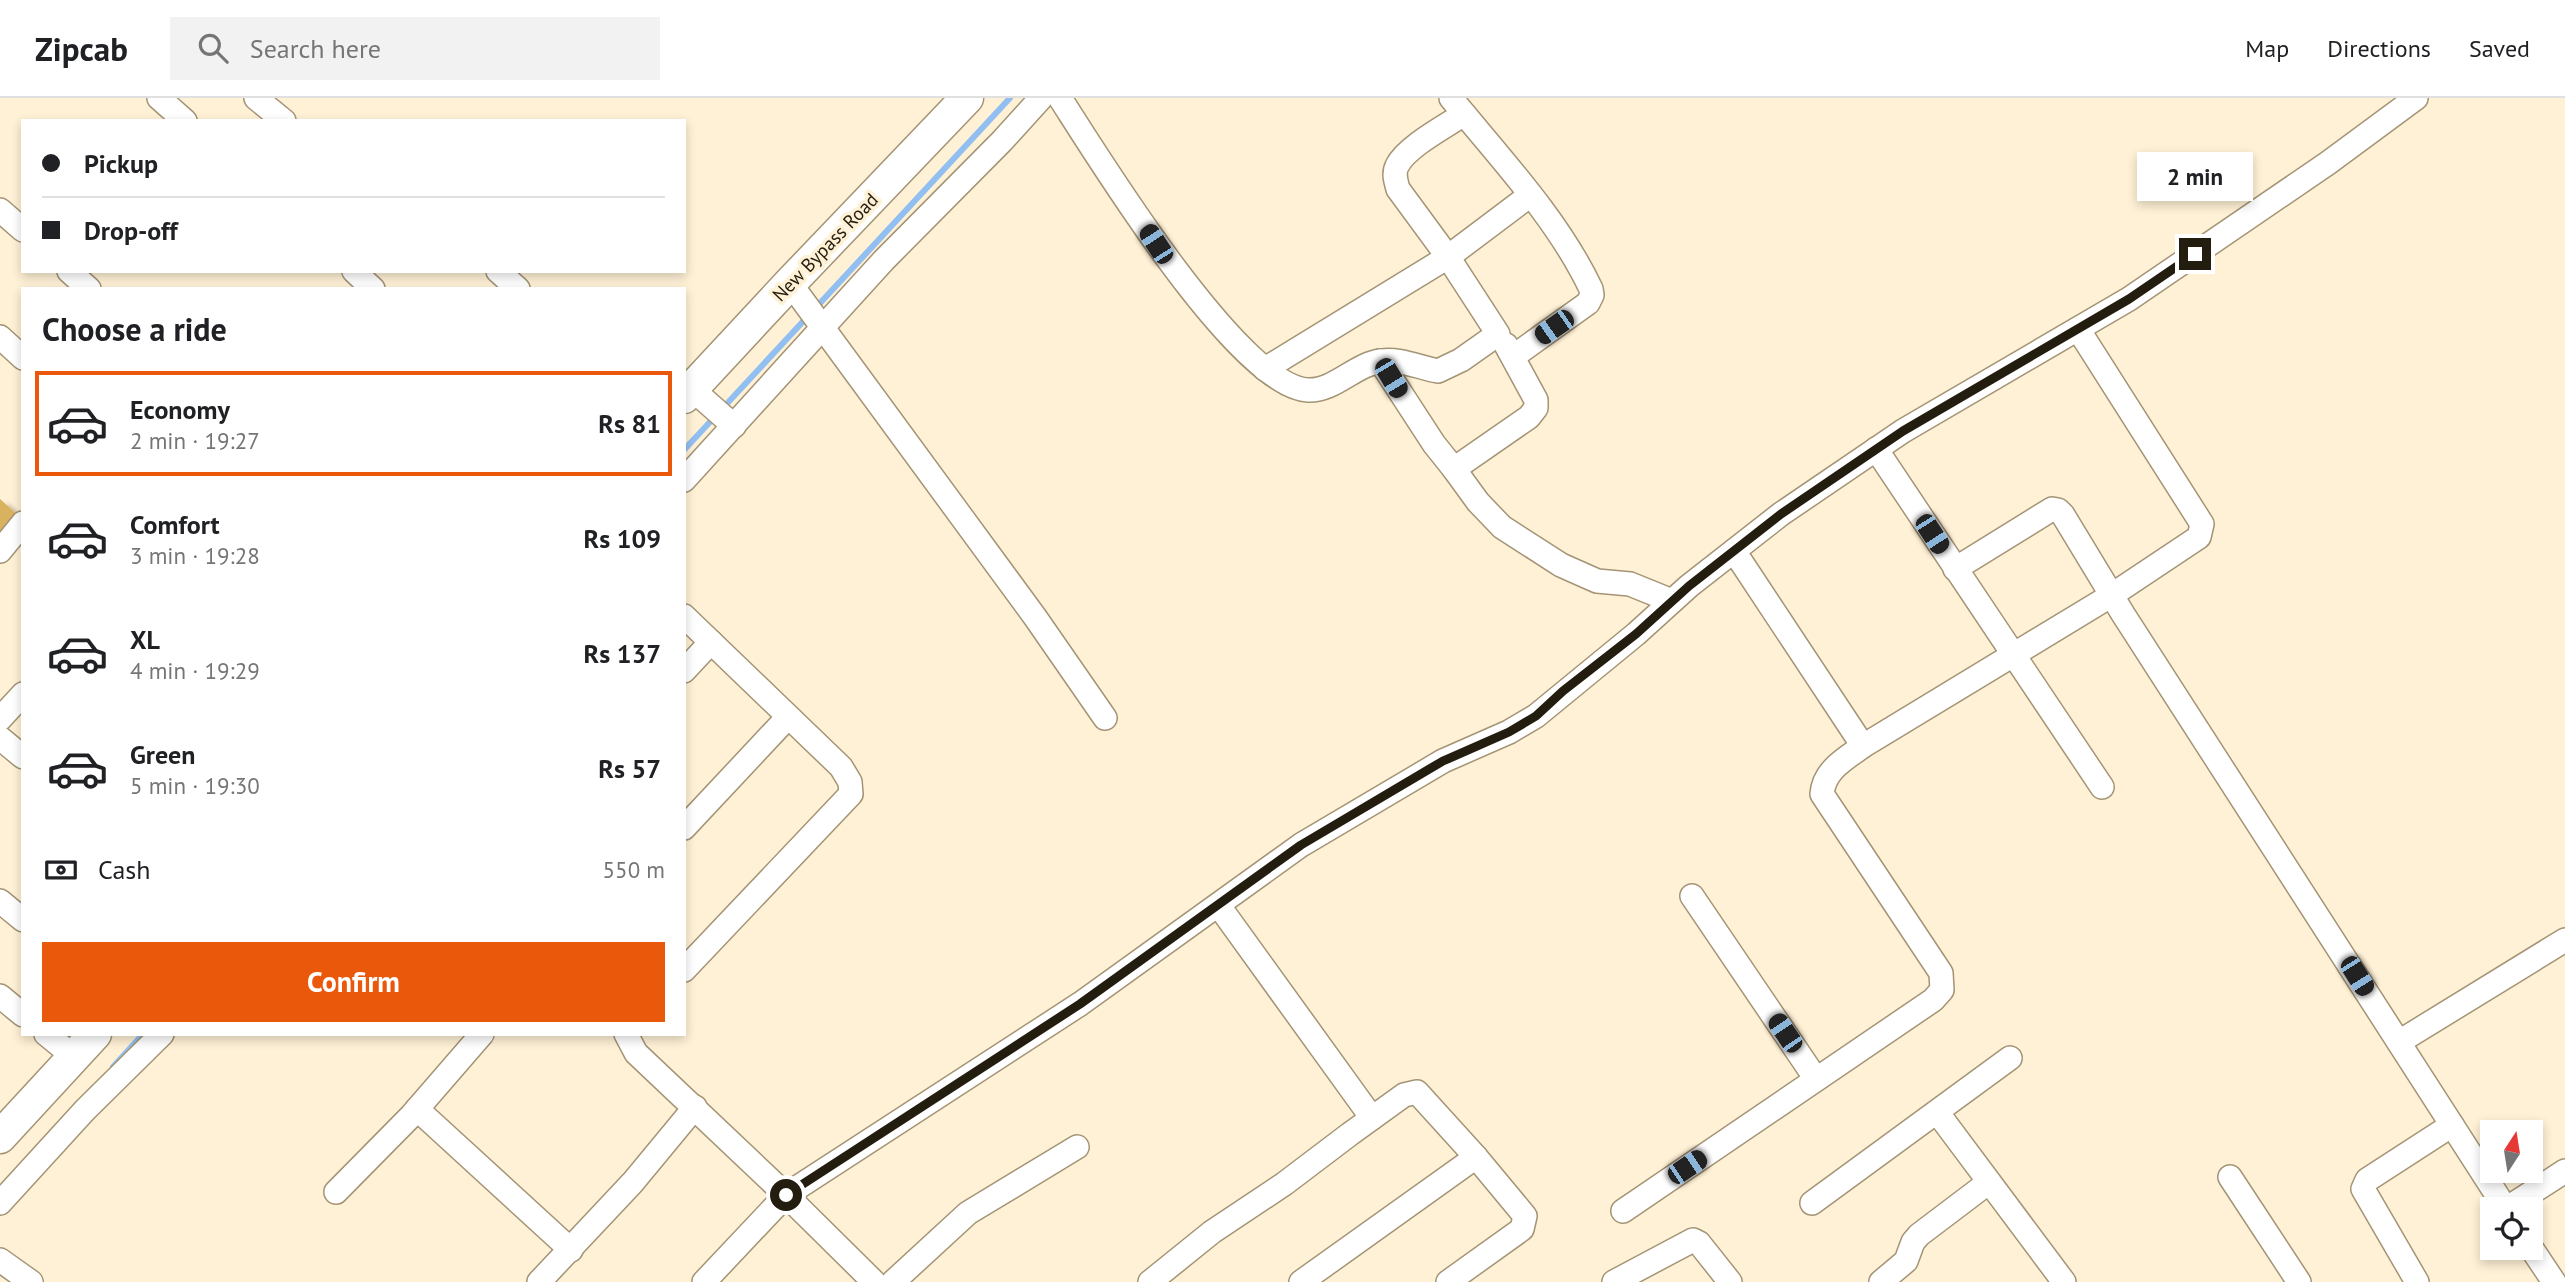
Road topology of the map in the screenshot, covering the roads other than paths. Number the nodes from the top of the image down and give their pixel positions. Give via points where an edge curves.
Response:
1 (159, 98) edge
2 (256, 98) edge
3 (967, 98) edge
4 (1041, 98) edge
5 (1060, 98) edge
6 (2416, 98) edge
7 (1457, 106) edge
8 (183, 119) edge
9 (282, 119) edge
10 (1530, 196) junction
11 (0, 210) edge
12 (21, 228) edge
13 (1448, 257) junction
14 (71, 273) edge
15 (356, 273) edge
16 (500, 273) edge
17 (87, 287) edge
18 (371, 287) edge
19 (516, 287) edge
20 (808, 308) junction
21 (2078, 329) junction
22 (1498, 334) junction
23 (0, 337) edge
24 (1514, 356) junction
25 (21, 357) edge
26 (1380, 361) junction
27 (1265, 369) junction
28 (1438, 371) junction
29 (1401, 396) junction
30 (709, 407) edge
31 (1876, 449) junction
32 (1454, 469) junction
33 (686, 474) edge
34 (21, 525) edge
35 (0, 551) edge
36 (1734, 551) junction
37 (1955, 569) junction
38 (2112, 595) junction
39 (1672, 601) junction
40 (686, 618) edge
41 (711, 642) junction
42 (2011, 655) junction
43 (686, 669) edge
44 (21, 696) edge
45 (788, 716) junction
46 (1105, 718) dead end
47 (0, 719) edge
48 (0, 738) edge
49 (1863, 746) junction
50 (21, 755) edge
51 (2102, 788) dead end
52 (686, 826) edge
53 (1692, 896) dead end
54 (0, 901) edge
55 (1219, 906) junction
56 (21, 918) edge
57 (2565, 940) edge
58 (686, 968) edge
59 (0, 996) edge
60 (21, 1013) edge
61 (48, 1036) edge
62 (92, 1036) edge
63 (160, 1036) edge
64 (480, 1036) edge
65 (627, 1036) edge
66 (2399, 1042) junction
67 (73, 1056) junction
68 (2010, 1058) dead end
69 (1816, 1079) junction
70 (695, 1107) junction
71 (417, 1109) junction
72 (1937, 1112) junction
73 (1372, 1118) junction
74 (2452, 1125) junction
75 (0, 1137) edge
76 (1077, 1147) dead end
77 (1476, 1157) junction
78 (2565, 1171) edge
79 (2230, 1177) dead end
80 (1989, 1182) junction
81 (336, 1192) dead end
82 (786, 1195) junction
83 (2498, 1197) edge
84 (2525, 1197) edge
85 (0, 1203) edge
86 (1812, 1203) dead end
87 (1623, 1210) dead end
88 (571, 1250) junction
89 (0, 1260) edge
90 (2539, 1260) edge
91 (31, 1282) edge
92 (540, 1282) edge
93 (704, 1282) edge
94 (874, 1282) edge
95 (893, 1282) edge
96 (1150, 1282) edge
97 (1301, 1282) edge
98 (1448, 1282) edge
99 (1614, 1282) edge
100 (1730, 1282) edge
101 (1881, 1282) edge
102 (2064, 1282) edge
103 (2300, 1282) edge
104 (2417, 1282) edge
105 (2554, 1282) edge

1 - 8 street
2 - 9 street
3 - 20 main road, New Bypass Road
4 - 20 street via 884,260
5 - 27 street via 1183,281
6 - 21 street via 2129,299
7 - 10 street
7 - 13 street via 1407,153 1396,167 1395,177 1398,189
10 - 13 street
10 - 24 street via 1564,242 1592,295 1588,303
11 - 12 street
13 - 22 street
13 - 27 street
14 - 17 street
15 - 18 street
16 - 19 street
20 - 30 main road, New Bypass Road
20 - 30 street
20 - 46 street
21 - 31 street
21 - 38 street via 2202,524 2199,537
22 - 24 street
22 - 28 street
23 - 25 street
24 - 32 street via 1536,408
26 - 27 street via 1309,390 1294,387
26 - 28 street
26 - 29 street
28 - 29 street
29 - 32 street
30 - 33 street
31 - 36 street
31 - 37 street
32 - 39 street via 1502,527 1561,565 1597,581 1630,584
34 - 35 street
36 - 39 street
36 - 49 street
37 - 38 street via 2052,509 2063,514
37 - 42 street
38 - 42 street
38 - 66 street
39 - 55 street via 1536,716 1443,761 1301,845
40 - 41 street
41 - 43 street
41 - 45 street
42 - 49 street
42 - 51 street
44 - 47 street
45 - 52 street
45 - 58 street via 841,767 851,794
48 - 50 street
49 - 69 street via 1835,766 1822,794 1941,973 1942,990
53 - 69 street
54 - 56 street
55 - 73 street
55 - 82 street via 1080,1004
57 - 66 street
59 - 60 street
61 - 67 street
62 - 67 main road
63 - 85 street
64 - 71 street
65 - 70 street via 636,1053
66 - 74 street
67 - 75 main road
68 - 72 street
69 - 87 street
70 - 82 street
70 - 88 street
71 - 81 street
71 - 88 street
72 - 80 street
72 - 86 street
73 - 77 street via 1404,1095 1418,1092
73 - 96 street
74 - 83 street
74 - 104 street via 2367,1180 2363,1189
76 - 95 street via 968,1213
77 - 97 street
77 - 98 street via 1525,1216 1525,1224
78 - 84 street
79 - 103 street
80 - 101 street via 1919,1235 1906,1261
80 - 102 street
82 - 93 street
82 - 94 street
88 - 92 street
89 - 91 street
90 - 105 street
99 - 100 street via 1693,1240

